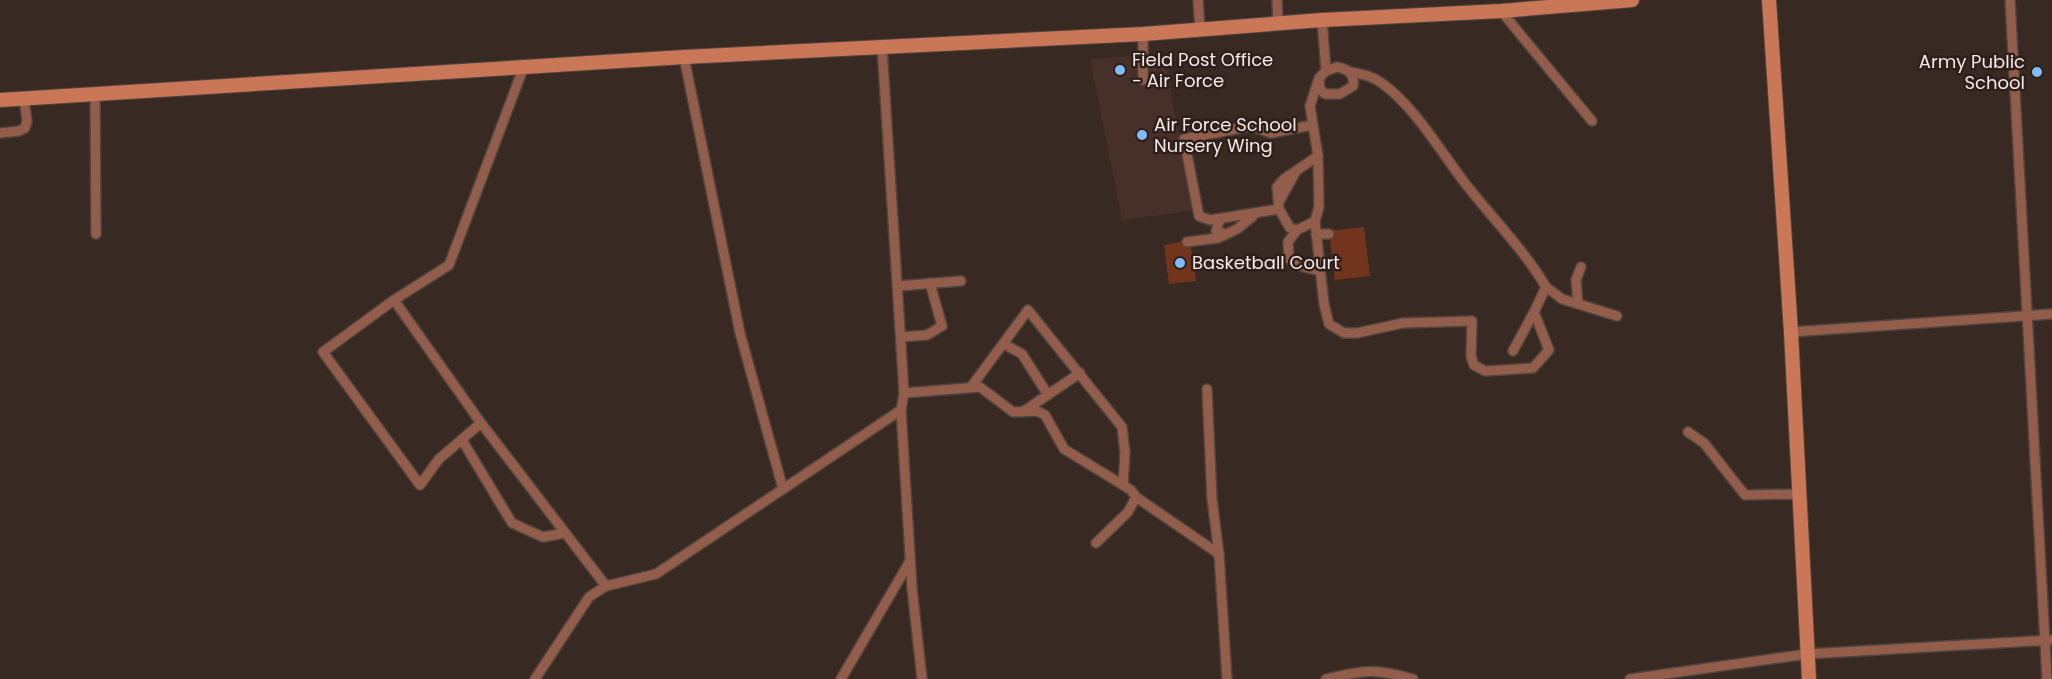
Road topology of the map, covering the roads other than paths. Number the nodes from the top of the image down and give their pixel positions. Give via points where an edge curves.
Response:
1 (1198, 0) edge
2 (1276, 0) edge
3 (1632, 0) edge
4 (1769, 0) edge
5 (2010, 0) edge
6 (1554, 2) edge
7 (1501, 11) junction
8 (1322, 20) junction
9 (1278, 24) junction
10 (1200, 30) junction
11 (1143, 34) junction
12 (882, 47) junction
13 (684, 57) junction
14 (523, 69) junction
15 (1326, 71) junction
16 (1350, 72) junction
17 (1143, 80) dead end
18 (1318, 81) junction
19 (94, 94) junction
20 (24, 99) junction
21 (0, 100) edge
22 (1592, 121) dead end
23 (1313, 125) junction
24 (0, 133) edge
25 (1318, 156) junction
26 (1279, 206) junction
27 (1259, 213) junction
28 (1216, 219) junction
29 (1315, 221) junction
30 (1297, 230) junction
31 (96, 234) dead end
32 (1225, 234) junction
33 (1316, 234) junction
34 (1329, 234) dead end
35 (1187, 242) dead end
36 (1581, 267) dead end
37 (1320, 271) junction
38 (961, 281) dead end
39 (930, 283) junction
40 (898, 286) junction
41 (1546, 288) junction
42 (394, 300) junction
43 (1578, 304) junction
44 (1534, 312) junction
45 (2052, 314) edge
46 (2027, 315) junction
47 (1617, 316) dead end
48 (1791, 332) junction
49 (901, 337) junction
50 (1004, 344) junction
51 (1513, 351) dead end
52 (1080, 373) junction
53 (971, 387) junction
54 (1207, 389) dead end
55 (904, 393) junction
56 (1048, 395) junction
57 (901, 410) junction
58 (1024, 411) junction
59 (481, 423) junction
60 (1688, 432) dead end
61 (462, 440) junction
62 (1123, 485) junction
63 (783, 489) junction
64 (1799, 495) junction
65 (1136, 497) junction
66 (565, 532) junction
67 (1096, 543) dead end
68 (1219, 554) junction
69 (910, 561) junction
70 (606, 586) junction
71 (2049, 640) edge
72 (1807, 654) junction
73 (536, 679) edge
74 (842, 679) edge
75 (922, 679) edge
76 (1227, 679) edge
77 (1326, 679) edge
78 (1413, 679) edge
79 (1630, 679) edge
80 (1809, 679) edge
81 (2047, 679) edge

1 - 10 street
2 - 9 street
3 - 6 street
4 - 48 street
5 - 46 street
6 - 7 street
7 - 8 street
7 - 22 street
8 - 9 street
8 - 15 street
9 - 10 street
10 - 11 street
11 - 12 street
11 - 17 street
12 - 13 street
12 - 40 street
13 - 14 street
13 - 63 street via 740,333
14 - 19 street
14 - 42 street via 449,265
15 - 16 street via 1337,67
15 - 18 street
16 - 18 street via 1353,86 1340,94 1322,93
16 - 41 street via 1366,74 1400,99 1528,257
18 - 23 street via 1310,106
19 - 20 street
19 - 31 street
20 - 21 street
20 - 24 street via 25,128
23 - 25 street
23 - 28 street via 1272,133 1251,126 1184,139 1199,216
25 - 26 street via 1277,187
25 - 29 street via 1319,207
26 - 27 street
26 - 30 street via 1284,220
27 - 28 street
27 - 32 street
28 - 32 street via 1216,231
29 - 30 street
29 - 33 street
30 - 37 street via 1288,242 1289,259
32 - 35 street
33 - 34 street
33 - 37 street
36 - 43 street via 1576,280
37 - 44 street via 1329,324 1336,329 1357,333 1403,323 1472,321 1471,356 1474,365 1485,371 1533,368 1549,350
38 - 39 street
39 - 40 street
39 - 49 street via 942,326 927,335
40 - 49 street
41 - 43 street
41 - 44 street
42 - 59 street
42 - 61 street via 323,352 420,485 439,459
43 - 47 street
44 - 51 street
45 - 46 street
46 - 48 street
46 - 71 street
48 - 64 street
49 - 55 street
50 - 52 street via 1028,310
50 - 53 street
50 - 56 street via 1022,354
52 - 56 street
52 - 62 street via 1122,428
53 - 55 street
53 - 58 street via 980,387 1013,412
54 - 68 street
55 - 57 street
56 - 58 street
57 - 63 street
57 - 69 street
58 - 62 street via 1044,415 1064,449
59 - 61 street
59 - 66 street
60 - 64 street via 1704,443 1745,495
61 - 66 street via 512,524 543,537
62 - 65 street
63 - 70 street via 656,574
64 - 72 street
65 - 67 street via 1128,512
65 - 68 street
66 - 70 street
68 - 76 street
69 - 74 street
69 - 75 street
70 - 73 street via 589,597
71 - 72 street
71 - 81 street
72 - 79 street
72 - 80 street
77 - 78 street via 1365,670 1384,670

